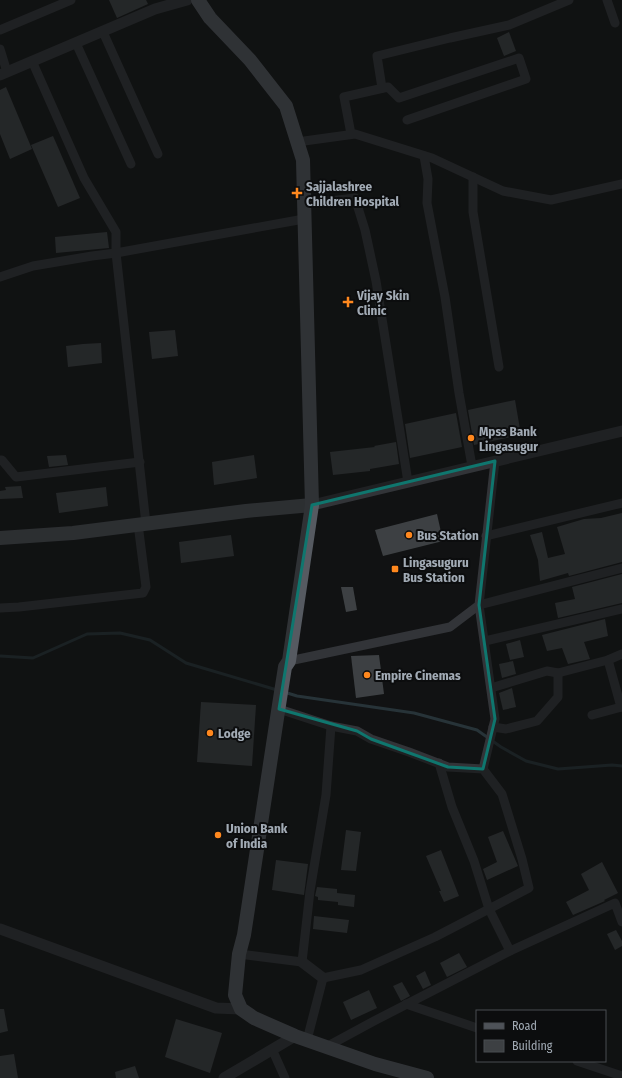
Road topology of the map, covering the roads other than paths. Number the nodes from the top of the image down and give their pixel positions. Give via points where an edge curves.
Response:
1 (71, 0) edge
2 (187, 0) edge
3 (198, 0) edge
4 (569, 0) edge
5 (607, 0) edge
6 (616, 23) dead end
7 (0, 30) edge
8 (103, 32) junction
9 (76, 43) junction
10 (0, 49) edge
11 (32, 61) junction
12 (4, 74) edge
13 (382, 88) junction
14 (407, 120) dead end
15 (351, 134) junction
16 (297, 142) junction
17 (158, 154) dead end
18 (424, 156) junction
19 (131, 164) dead end
20 (473, 177) junction
21 (622, 184) edge
22 (304, 204) junction
23 (304, 219) junction
24 (116, 253) junction
25 (0, 277) edge
26 (499, 367) dead end
27 (622, 431) edge
28 (0, 460) edge
29 (495, 461) junction
30 (140, 462) junction
31 (472, 466) junction
32 (408, 482) junction
33 (622, 503) edge
34 (312, 505) junction
35 (142, 524) junction
36 (486, 536) junction
37 (0, 538) edge
38 (622, 568) edge
39 (479, 605) junction
40 (0, 608) edge
41 (622, 609) edge
42 (485, 641) junction
43 (622, 654) edge
44 (608, 660) junction
45 (287, 664) junction
46 (558, 673) junction
47 (491, 688) junction
48 (279, 707) junction
49 (621, 707) edge
50 (592, 715) dead end
51 (494, 723) junction
52 (331, 726) junction
53 (439, 763) junction
54 (483, 770) junction
55 (618, 901) edge
56 (489, 909) junction
57 (622, 922) edge
58 (0, 929) edge
59 (510, 951) junction
60 (239, 954) junction
61 (302, 962) junction
62 (323, 978) junction
63 (406, 1004) junction
64 (241, 1009) junction
65 (476, 1028) edge
66 (301, 1038) junction
67 (326, 1047) junction
68 (272, 1049) junction
69 (580, 1062) edge
70 (410, 1076) edge
71 (622, 1076) edge
72 (224, 1078) edge
73 (285, 1078) edge
74 (427, 1078) edge

1 - 7 street
2 - 8 street via 155,9
3 - 16 highway via 210,18 250,60 286,106
4 - 13 street via 509,25 377,56
5 - 6 street
8 - 9 street
8 - 17 street
9 - 11 street
9 - 19 street
10 - 12 street
11 - 12 street
11 - 24 street via 84,178 116,232
13 - 14 street via 388,87 399,98 519,58 526,79
13 - 15 street via 344,97
15 - 16 street
15 - 18 street
16 - 22 highway via 303,160
18 - 20 street
18 - 31 street via 428,180 427,202
20 - 21 street via 502,191 551,200
20 - 26 street via 473,212
22 - 23 highway
22 - 32 street via 355,198 376,281
23 - 24 street
23 - 34 highway
24 - 25 street via 33,266
24 - 30 street
27 - 29 street
28 - 30 street via 16,477
29 - 31 street
29 - 36 street
30 - 35 street
31 - 32 street
32 - 34 street
33 - 36 street
34 - 35 main road
34 - 45 highway
35 - 37 main road via 73,533
35 - 40 street via 146,587 143,593
36 - 39 street
38 - 39 street
39 - 42 street
39 - 45 street via 450,627
41 - 42 street
42 - 47 street
43 - 44 street
44 - 46 street
44 - 49 street
45 - 48 highway
46 - 47 street via 547,671
46 - 51 street via 558,697 537,721 506,730
47 - 51 street
48 - 52 street
48 - 60 highway
49 - 50 street
51 - 54 street
52 - 53 street via 357,731 371,739
52 - 61 street via 326,795 310,890
53 - 54 street via 448,767
53 - 56 street
54 - 56 street via 502,794 529,888
55 - 57 street
55 - 59 street
56 - 59 street
56 - 62 street via 435,937 361,970
58 - 64 street via 216,1008
59 - 63 street
60 - 61 street
60 - 64 highway via 235,995
61 - 62 street
62 - 66 street
63 - 65 street
63 - 67 street
64 - 66 highway via 254,1018
66 - 67 highway
66 - 68 street
67 - 70 highway
68 - 72 street
68 - 73 street
69 - 71 street
70 - 74 highway

